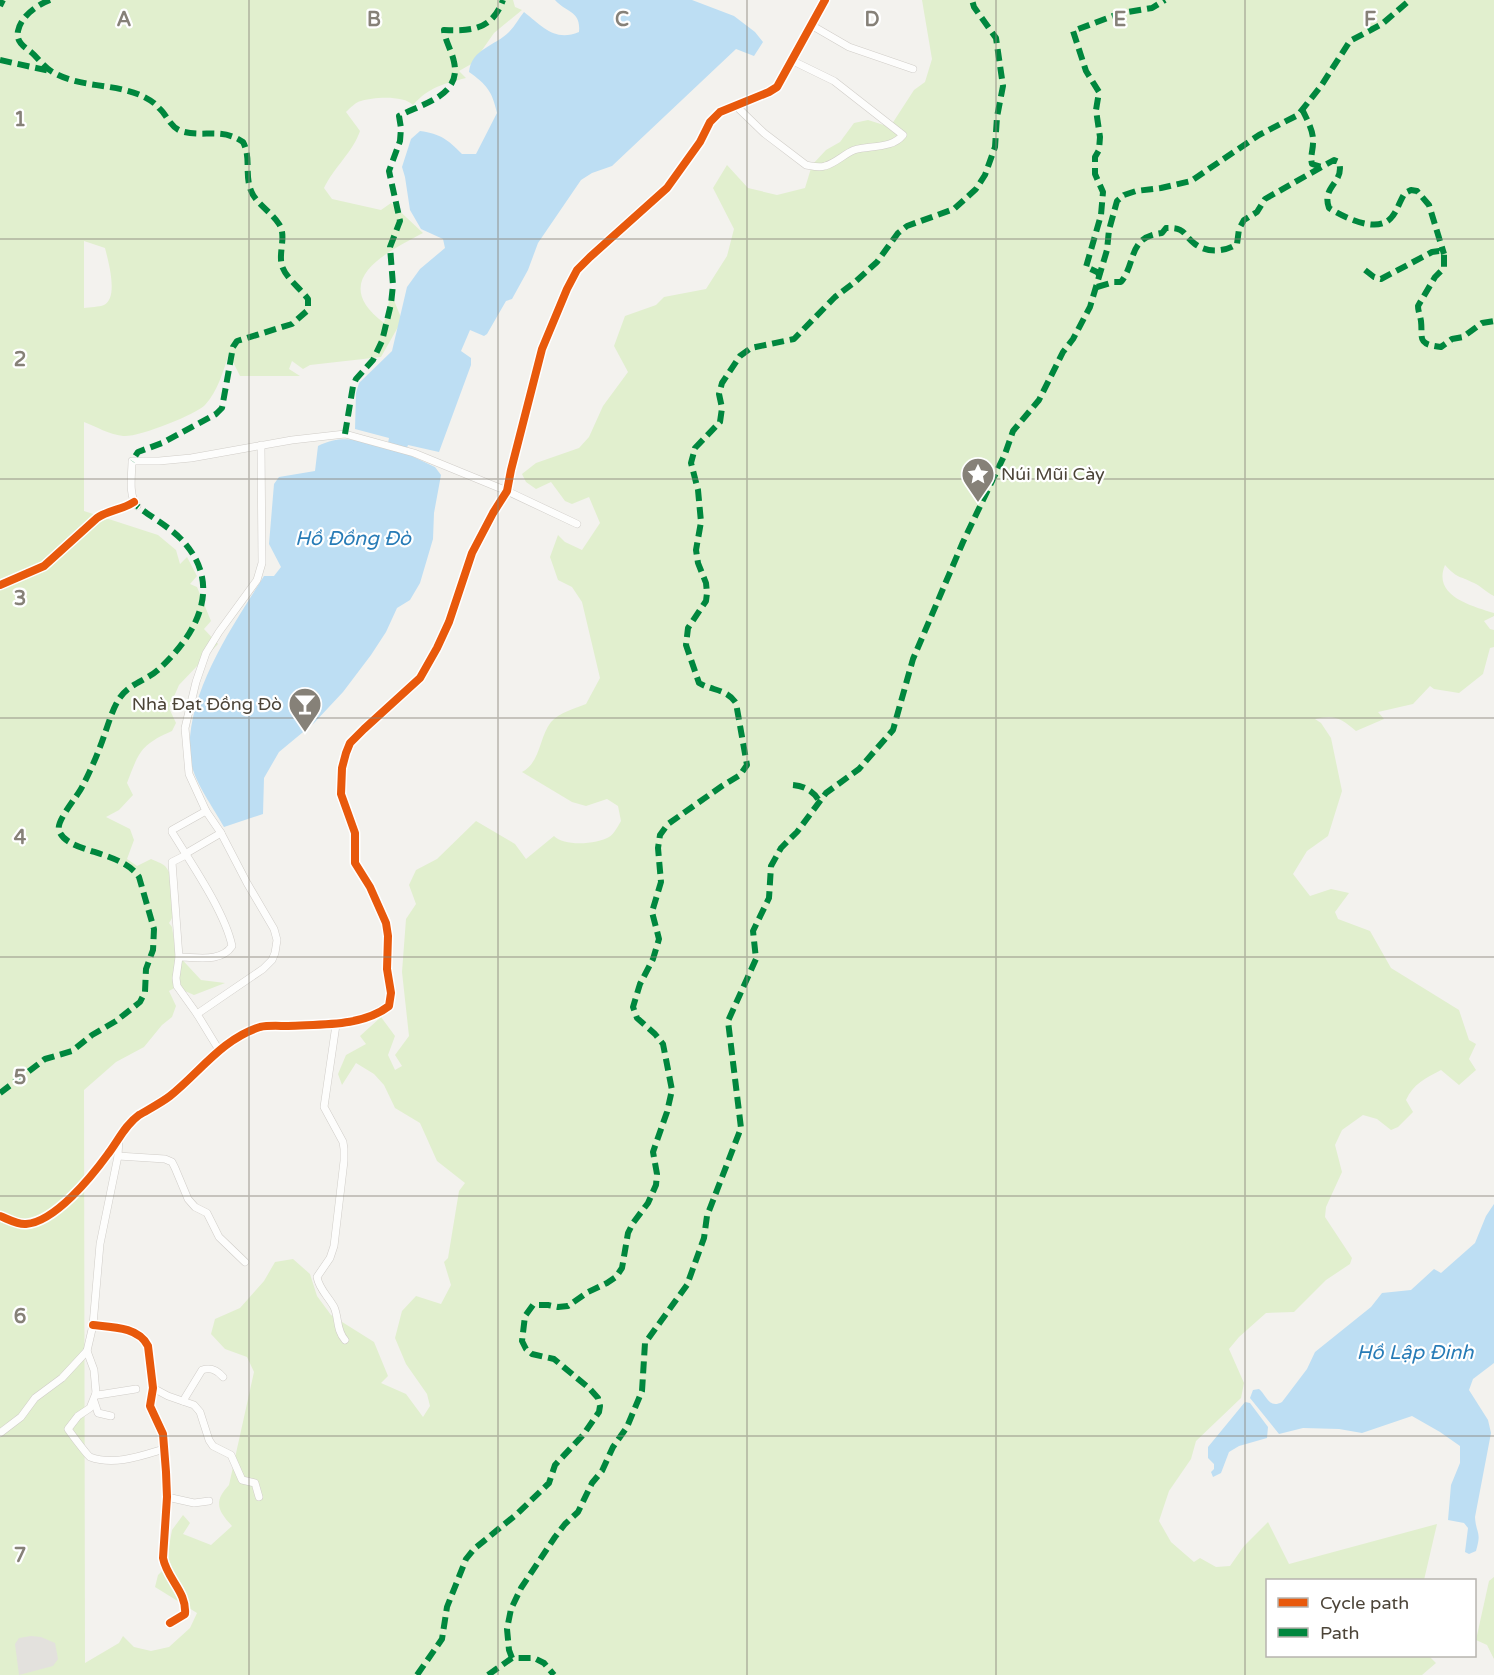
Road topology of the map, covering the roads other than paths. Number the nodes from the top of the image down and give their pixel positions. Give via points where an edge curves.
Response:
1 (825, 0) edge
2 (811, 25) junction
3 (793, 61) junction
4 (913, 69) dead end
5 (735, 105) junction
6 (261, 445) junction
7 (507, 491) junction
8 (577, 524) dead end
9 (0, 585) edge
10 (206, 811) junction
11 (221, 833) junction
12 (185, 854) junction
13 (179, 957) junction
14 (197, 1014) junction
15 (336, 1025) junction
16 (219, 1050) junction
17 (119, 1137) junction
18 (118, 1156) junction
19 (0, 1216) edge
20 (245, 1262) dead end
21 (93, 1325) junction
22 (345, 1340) dead end
23 (87, 1351) junction
24 (223, 1377) dead end
25 (153, 1388) junction
26 (136, 1389) dead end
27 (96, 1393) junction
28 (94, 1401) junction
29 (183, 1401) junction
30 (111, 1416) dead end
31 (0, 1434) edge
32 (164, 1449) junction
33 (167, 1497) junction
34 (259, 1497) dead end
35 (209, 1501) dead end
36 (170, 1623) dead end

1 - 2 street
2 - 3 street
2 - 4 street via 849,47
3 - 5 street via 777,87
3 - 5 street via 834,81 903,135 891,143 856,149 823,167 806,165
5 - 7 street via 710,122 667,188 577,270 542,349
6 - 7 street via 345,434 414,453
6 - 9 street via 191,458 132,461 135,504 105,513 44,566
6 - 10 street via 261,572 206,653 186,717 189,774
7 - 8 street
7 - 15 street via 472,553 448,622 425,671 350,743 346,753 341,794 355,833 355,863 386,923 391,1003 375,1014
10 - 11 street
10 - 12 street via 172,830
11 - 12 street
11 - 14 street via 274,929 277,947 263,969
12 - 13 street via 172,862
12 - 13 street via 226,927 232,946 213,958
13 - 14 street via 177,986
14 - 16 street
15 - 16 street via 263,1027
15 - 22 street via 324,1107 343,1142 344,1161 334,1246 317,1277
16 - 17 street via 170,1096 136,1118
17 - 18 street
17 - 19 street via 98,1168 49,1216 26,1224
18 - 20 street via 172,1162 188,1199 207,1213 219,1237
18 - 21 street via 100,1244
21 - 23 street
21 - 25 street via 133,1331 146,1342
23 - 27 street
23 - 31 street
24 - 29 street via 214,1370 202,1370
25 - 29 street
25 - 32 street via 150,1406
26 - 27 street
27 - 28 street
28 - 30 street via 98,1413
28 - 32 street via 68,1429 90,1457 105,1461 136,1458
29 - 34 street via 200,1412 213,1446 231,1455 242,1479 255,1482
32 - 33 street
33 - 35 street via 194,1503
33 - 36 street via 164,1567 186,1605 185,1614

